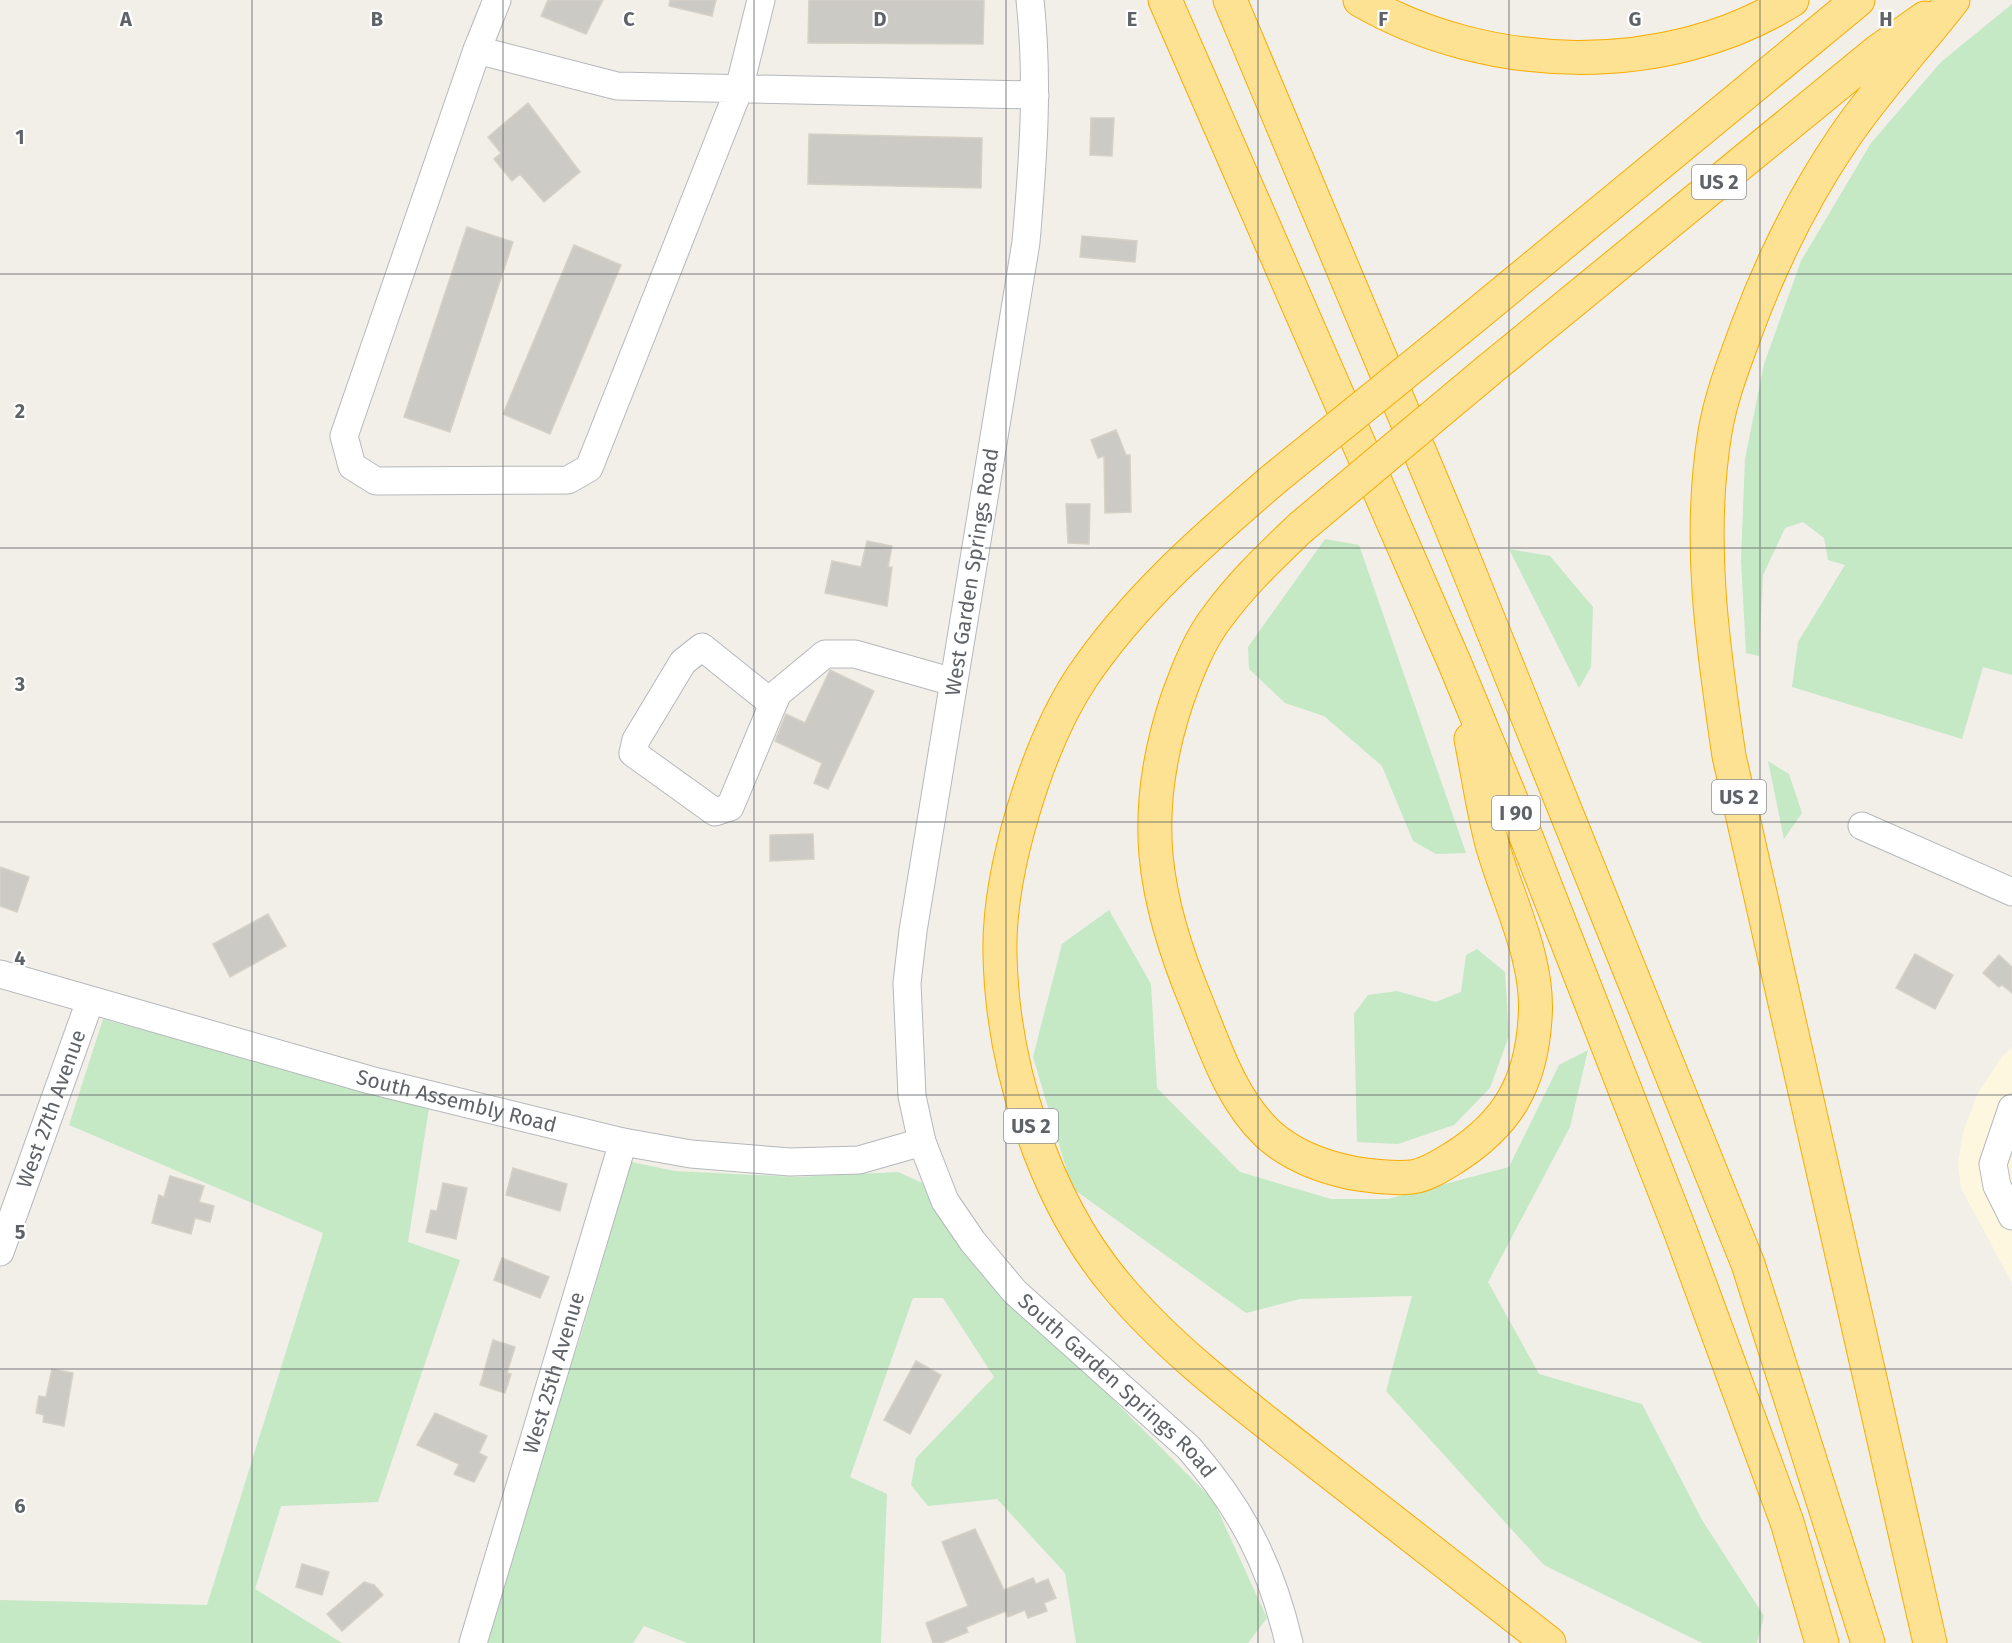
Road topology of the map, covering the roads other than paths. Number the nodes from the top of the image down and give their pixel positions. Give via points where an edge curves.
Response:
1 (497, 0) edge
2 (760, 0) edge
3 (1030, 0) edge
4 (1165, 0) edge
5 (1230, 0) edge
6 (1360, 0) edge
7 (1792, 0) edge
8 (1858, 0) edge
9 (1952, 0) edge
10 (477, 50) junction
11 (739, 89) junction
12 (1035, 95) junction
13 (1455, 664) junction
14 (953, 682) junction
15 (773, 704) junction
16 (1862, 826) dead end
17 (2012, 892) edge
18 (0, 974) edge
19 (90, 1001) junction
20 (2012, 1108) edge
21 (623, 1142) junction
22 (922, 1142) junction
23 (2003, 1168) edge
24 (2012, 1216) edge
25 (0, 1252) edge
26 (473, 1643) edge
27 (1289, 1643) edge
28 (1549, 1643) edge
29 (1822, 1643) edge
30 (1868, 1643) edge
31 (1930, 1643) edge

1 - 10 street
2 - 11 street
3 - 12 street, West Garden Springs Road
4 - 13 highway, I 90
5 - 30 highway, I 90 via 1450,524 1748,1264
6 - 7 highway via 1384,14 1446,37 1537,57 1594,58 1666,49 1722,35
8 - 28 highway, US 2, bridge via 1195,546 1143,600 1082,678 1051,739 1023,810 1007,878 999,951 1004,1009 1019,1083 1034,1138 1081,1238 1152,1326 1288,1440
9 - 13 highway, US 2, bridge via 1877,51 1300,528 1251,575 1215,619 1186,675 1166,734 1155,789 1154,851 1160,896 1192,991 1228,1079 1247,1111 1268,1133 1298,1154 1338,1170 1416,1177 1440,1167 1466,1150 1509,1110 1531,1052 1536,996 1530,964 1492,843
9 - 31 highway, US 2 via 1844,137 1803,202 1766,277 1735,361 1715,431 1707,535 1711,633 1729,756
10 - 11 street via 617,86
10 - 11 street via 344,436 352,466 376,481 568,480 589,468
11 - 12 street
12 - 14 street, West Garden Springs Road via 1036,128 1026,242
13 - 29 highway, I 90 via 1681,1233 1786,1522
14 - 15 street via 855,654 825,654 778,693
14 - 22 street, West Garden Springs Road via 907,983 912,1096
15 - 15 street via 730,807 715,812 633,753 636,740 683,662 702,647
16 - 17 street
18 - 19 street, South Assembly Road
19 - 21 street, South Assembly Road via 370,1080
19 - 25 street, West 27th Avenue
20 - 23 street
21 - 22 street, South Assembly Road via 691,1154 790,1162 859,1160
21 - 26 street, West 25th Avenue
22 - 27 street, South Garden Springs Road via 945,1201 1015,1292 1189,1448 1215,1478 1242,1518 1268,1570
23 - 24 street via 1996,1186

